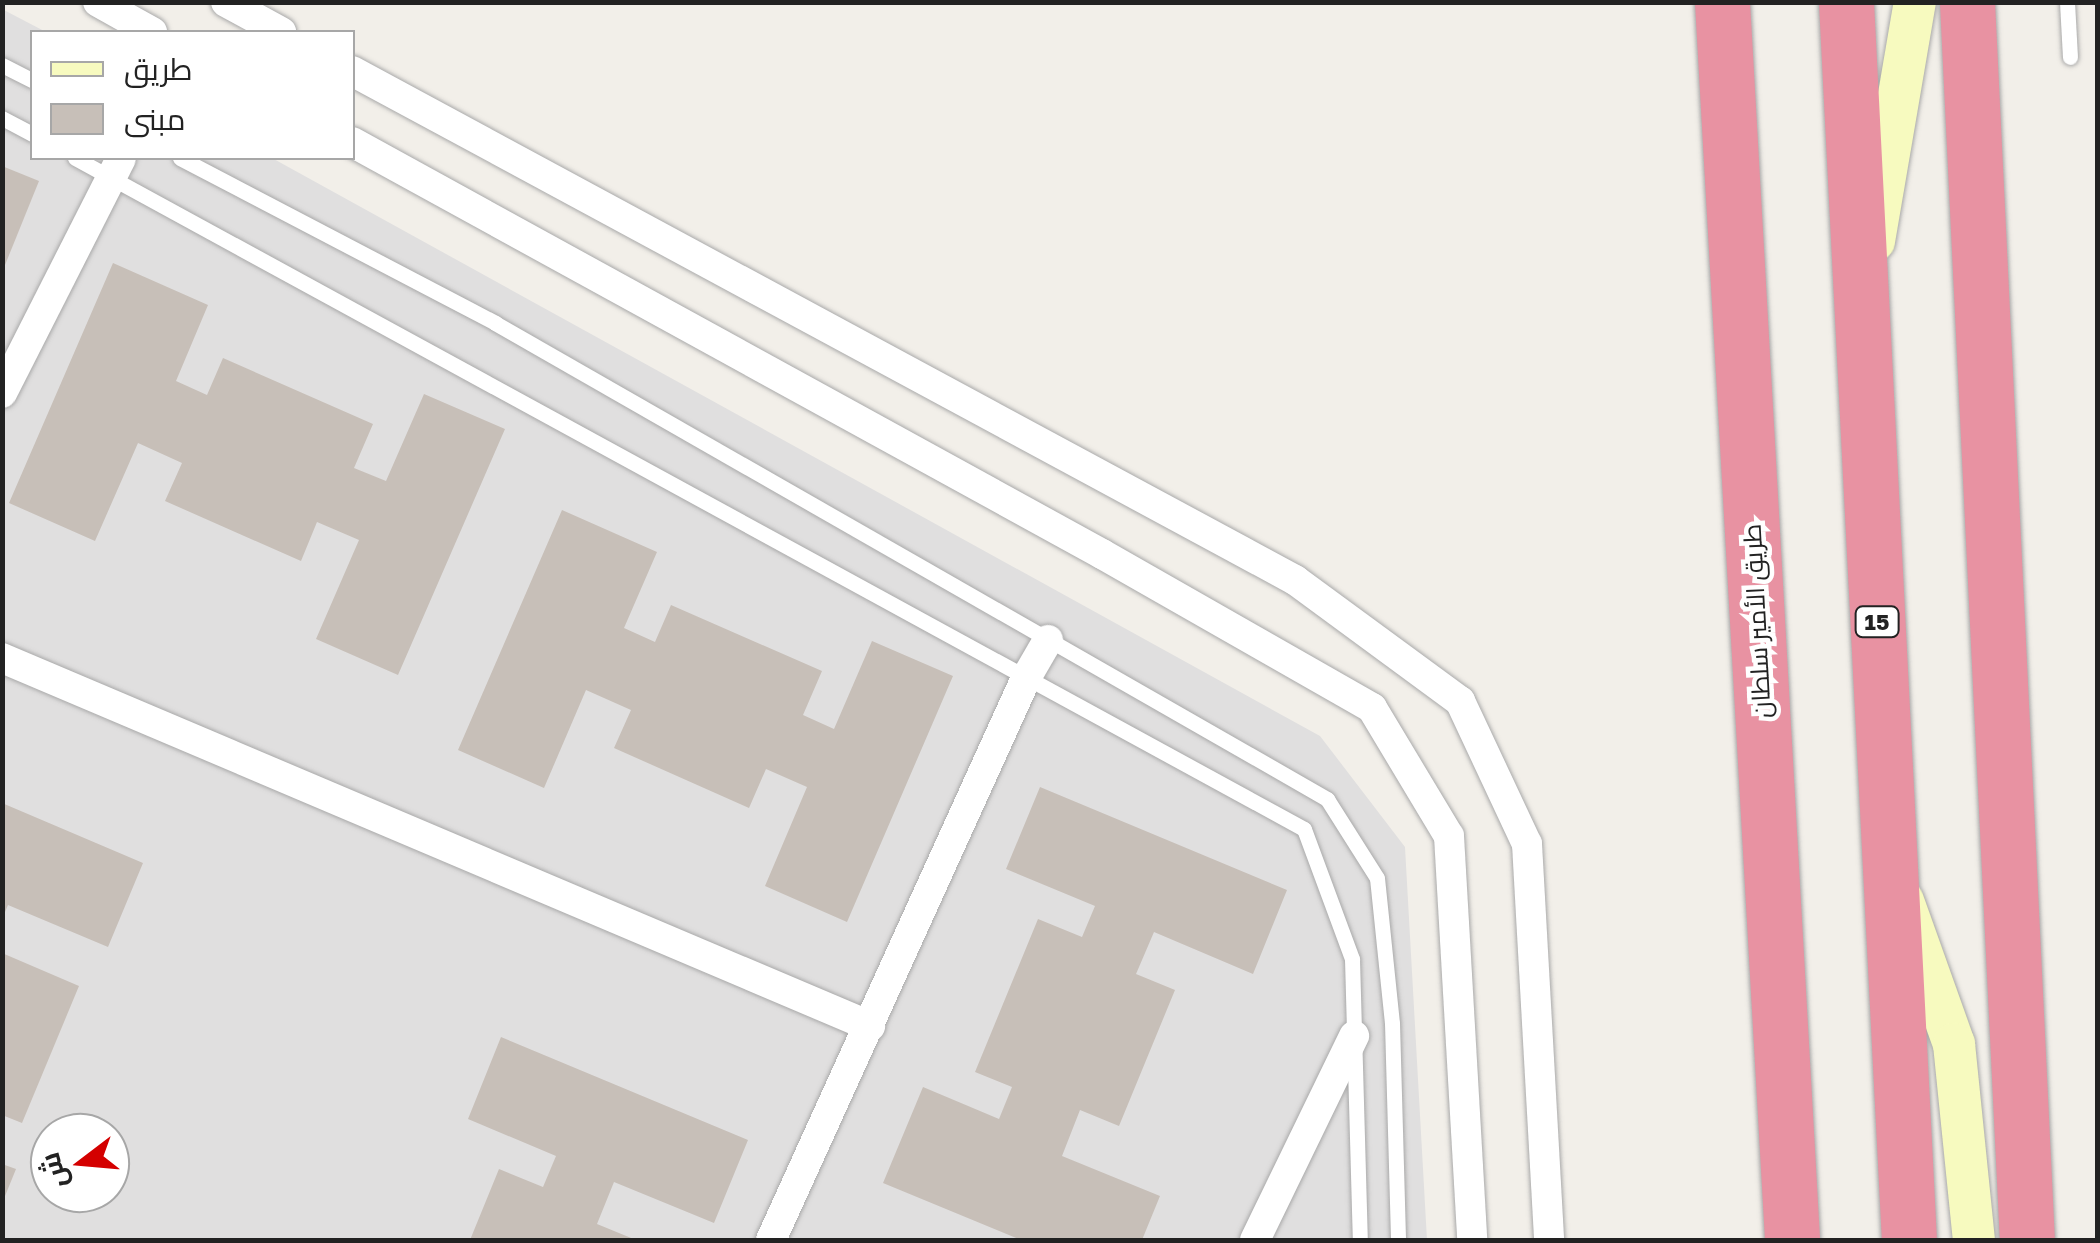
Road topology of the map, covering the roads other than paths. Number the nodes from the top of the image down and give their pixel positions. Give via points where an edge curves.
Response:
1 (98, 2) edge
2 (226, 2) edge
3 (1722, 2) edge
4 (1846, 2) edge
5 (1915, 2) edge
6 (1966, 2) edge
7 (2068, 2) edge
8 (148, 30) edge
9 (277, 30) edge
10 (2070, 57) dead end
11 (2, 65) edge
12 (355, 73) edge
13 (30, 79) edge
14 (2, 118) edge
15 (30, 133) edge
16 (355, 144) edge
17 (84, 160) edge
18 (184, 160) edge
19 (116, 167) edge
20 (1862, 311) junction
21 (2, 393) edge
22 (1048, 640) junction
23 (2, 658) edge
24 (1026, 678) junction
25 (1890, 865) junction
26 (870, 1026) junction
27 (1354, 1036) junction
28 (771, 1240) edge
29 (1256, 1240) edge
30 (1360, 1240) edge
31 (1398, 1240) edge
32 (1472, 1240) edge
33 (1550, 1240) edge
34 (1788, 1240) edge
35 (1909, 1240) edge
36 (1974, 1240) edge
37 (2027, 1240) edge

1 - 8 street
2 - 9 street
3 - 34 highway, طريق الأمير سلطان
4 - 20 highway, 15
5 - 20 main road
6 - 37 highway
7 - 10 lane
11 - 13 lane
12 - 33 street via 1295,580 1460,701 1527,844
14 - 15 lane
16 - 32 street via 1372,708 1449,836
17 - 19 lane
18 - 22 lane via 495,323
19 - 21 street
19 - 24 lane
20 - 25 highway, 15
22 - 24 street
22 - 31 lane via 1328,799 1377,878 1392,1024
23 - 26 street
24 - 26 street
24 - 27 lane via 1304,829 1352,959
25 - 35 highway, 15
25 - 36 main road via 1954,1044
26 - 28 street
27 - 29 street
27 - 30 lane

